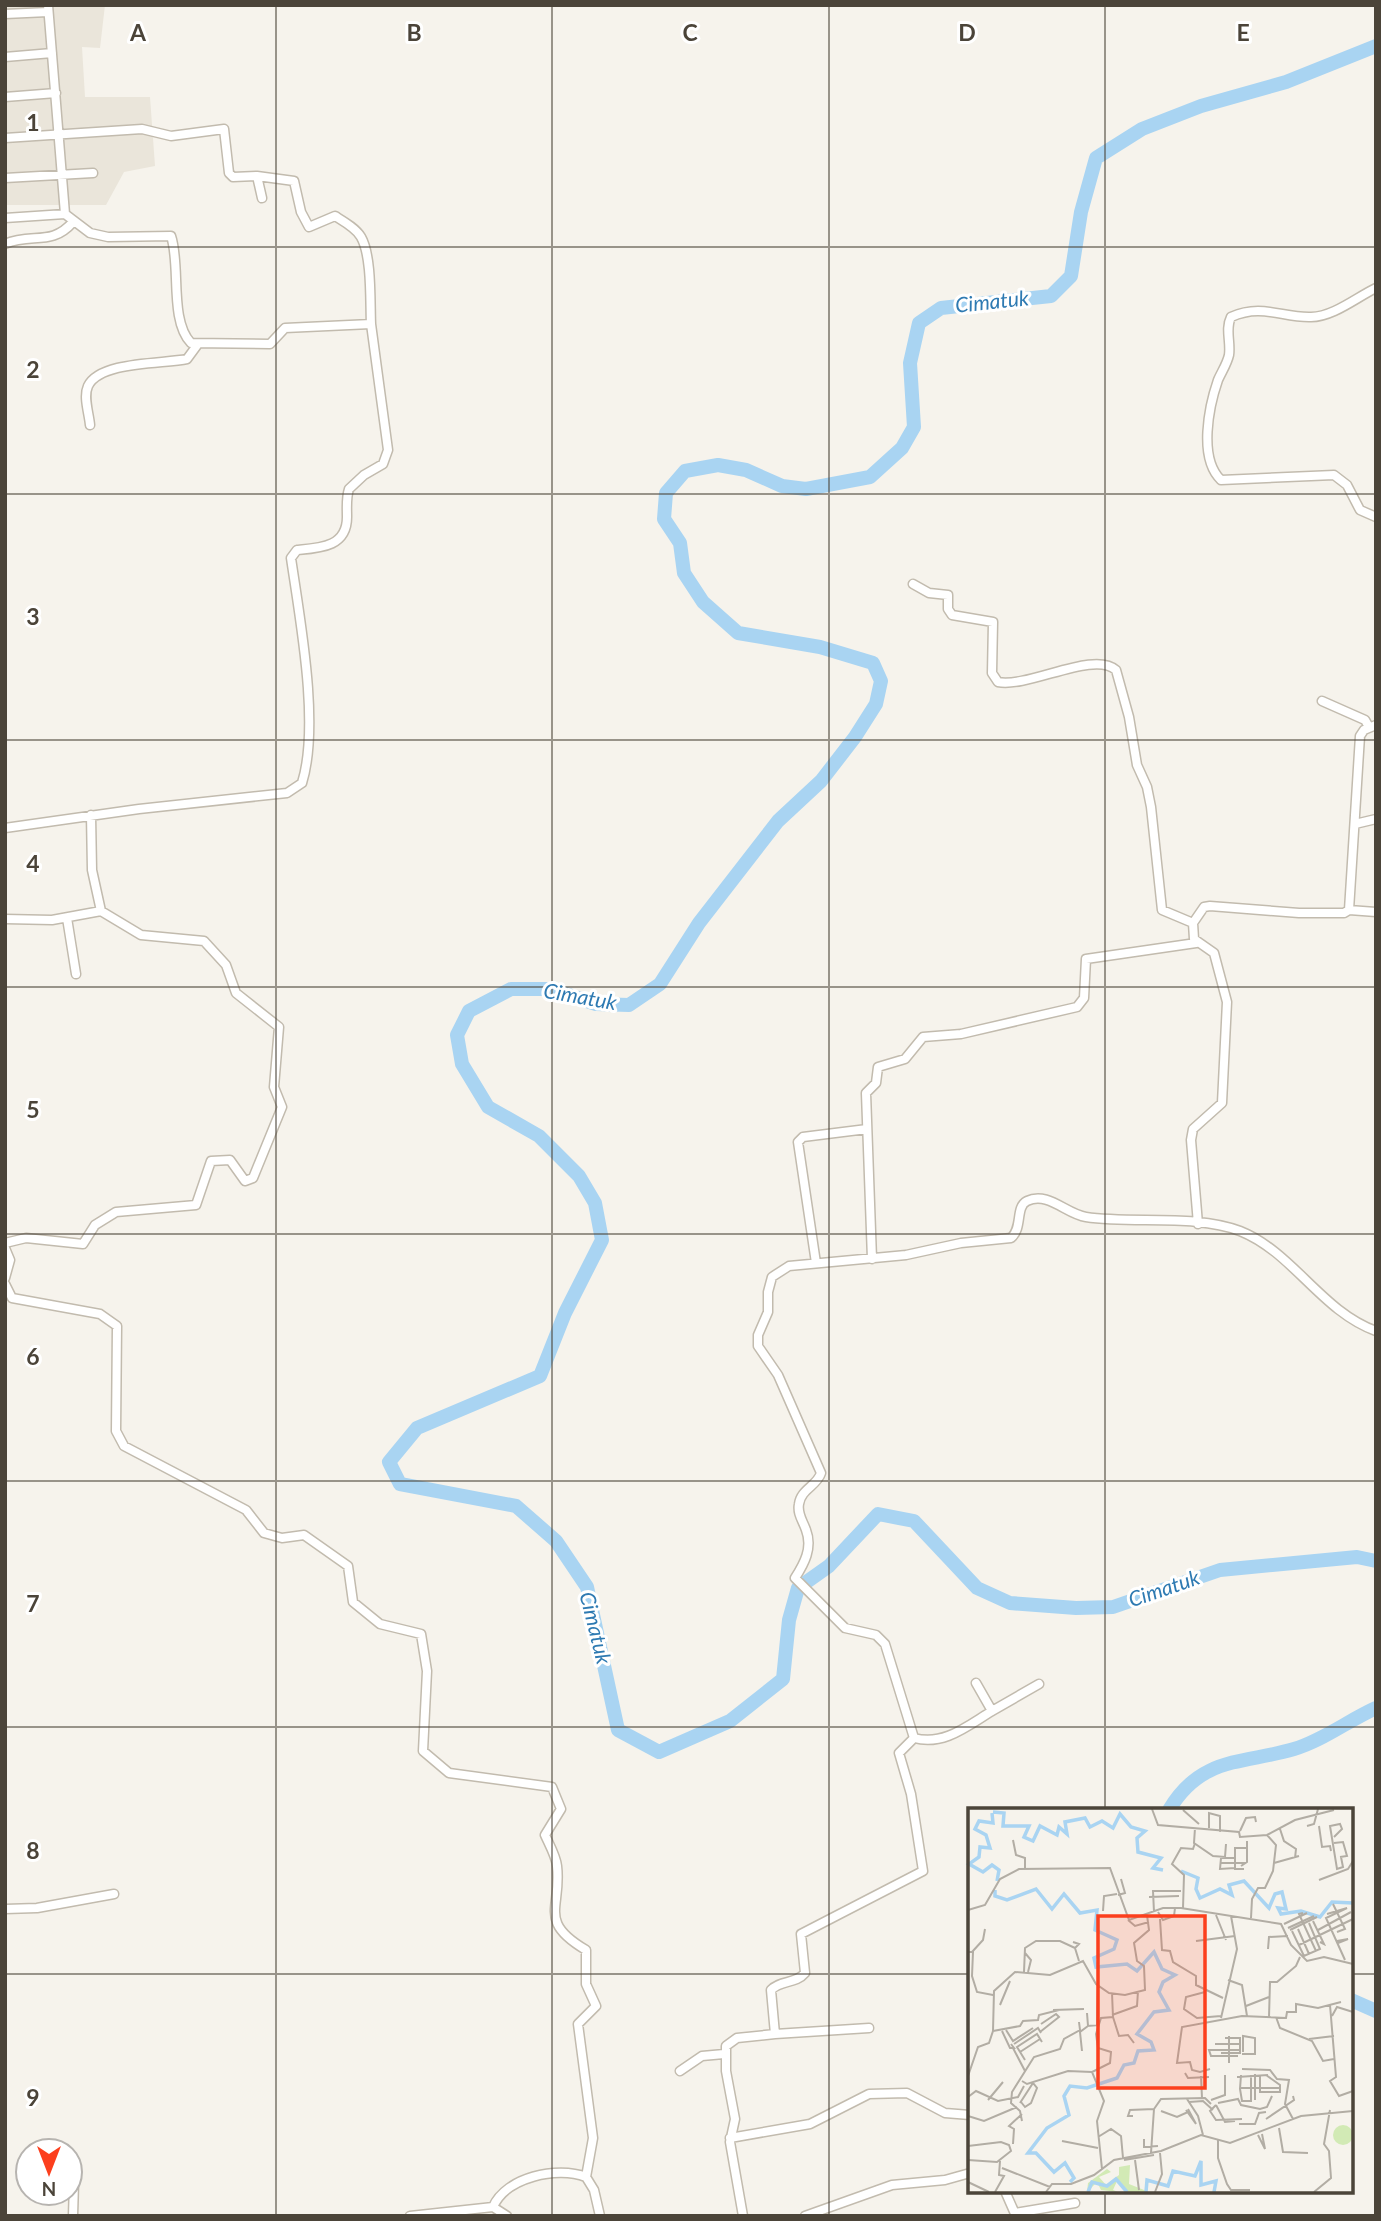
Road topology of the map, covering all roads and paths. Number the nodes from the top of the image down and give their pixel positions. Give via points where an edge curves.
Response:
1 (48, 8) edge
2 (5, 15) edge
3 (52, 53) junction
4 (5, 57) edge
5 (56, 93) junction
6 (5, 97) edge
7 (59, 134) junction
8 (5, 138) edge
9 (93, 173) dead end
10 (62, 174) junction
11 (257, 176) junction
12 (5, 178) edge
13 (262, 198) dead end
14 (65, 214) junction
15 (5, 218) edge
16 (73, 222) junction
17 (5, 244) edge
18 (1376, 288) edge
19 (371, 324) junction
20 (198, 344) junction
21 (90, 425) dead end
22 (1376, 517) edge
23 (913, 584) dead end
24 (1322, 701) dead end
25 (1372, 726) edge
26 (91, 815) junction
27 (1376, 819) edge
28 (1355, 824) junction
29 (5, 828) edge
30 (1349, 909) junction
31 (101, 911) junction
32 (1376, 912) edge
33 (67, 918) junction
34 (5, 919) edge
35 (1194, 923) junction
36 (1196, 943) junction
37 (76, 974) dead end
38 (867, 1129) junction
39 (1198, 1224) junction
40 (5, 1245) edge
41 (872, 1259) junction
42 (816, 1264) junction
43 (5, 1278) edge
44 (5, 1284) edge
45 (1376, 1331) edge
46 (976, 1683) dead end
47 (1039, 1684) dead end
48 (992, 1711) junction
49 (914, 1738) junction
50 (114, 1894) dead end
51 (5, 1909) edge
52 (869, 2028) dead end
53 (775, 2034) junction
54 (724, 2054) junction
55 (680, 2071) dead end
56 (968, 2115) edge
57 (730, 2138) junction
58 (968, 2174) edge
59 (586, 2177) junction
60 (1006, 2193) edge
61 (1075, 2203) dead end
62 (493, 2207) junction
63 (1016, 2214) edge
64 (410, 2216) edge
65 (507, 2216) edge
66 (600, 2216) edge
67 (743, 2216) edge
68 (805, 2216) edge

1 - 2 street
1 - 3 street
3 - 4 street
3 - 5 street
5 - 6 street
5 - 7 street
7 - 8 street
7 - 10 street
7 - 11 street via 142,130 171,136 224,129 230,176
9 - 10 street
10 - 12 street
10 - 14 street
11 - 13 street
11 - 19 street via 293,181 309,227 335,216 359,233
14 - 15 street
14 - 16 street
16 - 17 street via 58,236
16 - 20 street via 108,237 171,236 184,331 191,343
18 - 22 street via 1316,317 1261,311 1231,317 1229,356 1211,404 1208,430 1210,459 1221,480 1334,475 1347,485 1360,510
19 - 20 street via 285,328 270,345
19 - 26 street via 387,459 349,489 346,528 337,541 297,550 291,558 308,711 302,783 286,793
20 - 21 street via 187,359 113,368 93,380 87,394
23 - 35 street via 929,593 948,595 952,615 993,622 992,673 998,682 1100,662 1116,670 1151,807 1162,910
24 - 25 street
25 - 28 street via 1360,736
26 - 29 street
26 - 31 street via 92,870
27 - 28 street
28 - 30 street
30 - 32 street
30 - 35 street via 1299,914 1210,906 1204,907
31 - 33 street
31 - 40 street via 141,935 204,941 226,965 236,993 279,1027 274,1087 282,1107 253,1178 245,1181 230,1160 211,1161 196,1205 116,1212 95,1225 83,1244 26,1238
33 - 34 street
33 - 37 street
35 - 36 street
36 - 38 street via 1086,959 1084,998 1077,1007 961,1034 919,1038 905,1059 876,1070 876,1083 866,1093
36 - 39 street via 1214,953 1227,1010 1222,1103 1193,1129 1191,1140
38 - 41 street
38 - 42 street via 803,1137 799,1142
39 - 41 street via 1085,1217 1050,1200 1035,1199 1021,1206 1019,1227 1011,1238
39 - 45 street via 1249,1236 1343,1316
40 - 43 street via 10,1260
41 - 42 street
42 - 49 street via 789,1266 772,1277 768,1312 757,1341 778,1375 821,1473 801,1495 798,1506 808,1544 795,1578 845,1628 883,1640
44 - 59 street via 12,1298 100,1314 117,1326 116,1430 124,1446 246,1510 264,1532 282,1538 304,1535 348,1566 353,1602 380,1625 421,1634 427,1671 423,1751 449,1773 552,1787 561,1809 545,1835 557,1865 553,1916 570,1940 586,1950 586,1984 596,2006 579,2024 593,2138
46 - 48 street
47 - 48 street
48 - 49 street via 944,1739
49 - 53 street via 899,1753 911,1794 923,1871 802,1934 805,1973 771,1990
50 - 51 street
52 - 53 street
53 - 54 street via 730,2040
54 - 55 street via 696,2058
54 - 57 street via 735,2112
56 - 57 street via 945,2113 907,2093 869,2094 810,2124
57 - 67 street
58 - 68 street via 892,2185
59 - 62 street via 538,2175 504,2191
59 - 66 street
60 - 63 street
61 - 63 street
62 - 64 street
62 - 65 street

